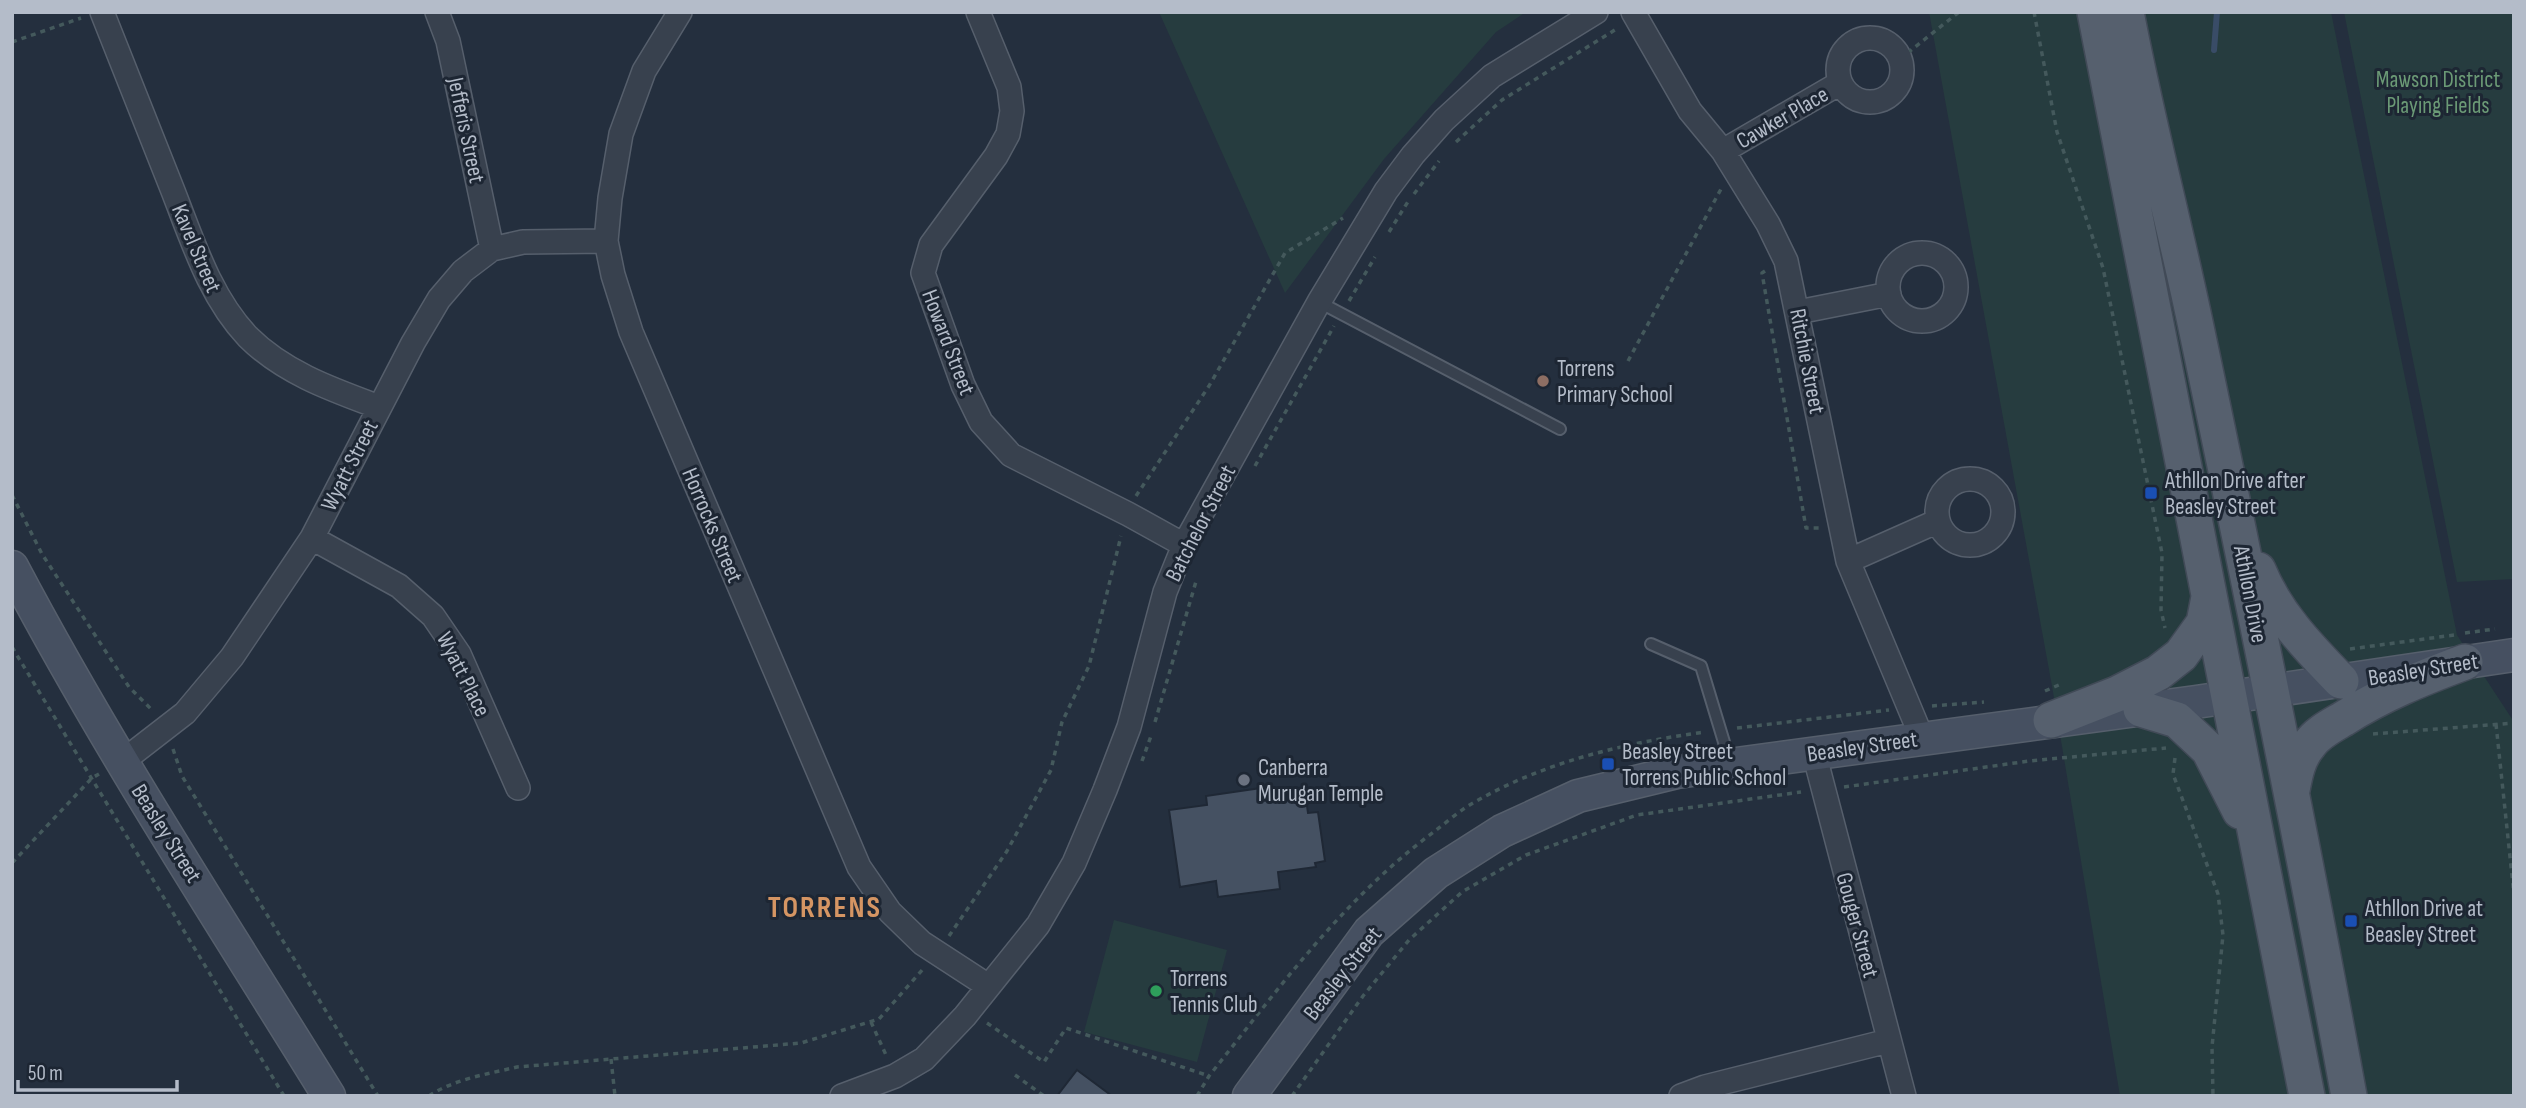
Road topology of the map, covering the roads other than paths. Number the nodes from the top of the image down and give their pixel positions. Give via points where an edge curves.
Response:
1 (437, 12) edge
2 (680, 12) edge
3 (978, 12) edge
4 (1597, 12) edge
5 (2095, 12) edge
6 (2126, 12) edge
7 (93, 14) edge
8 (1627, 19) edge
9 (1840, 83) junction
10 (1723, 151) junction
11 (606, 241) junction
12 (492, 249) junction
13 (1889, 294) dead end
14 (1320, 302) junction
15 (1798, 312) junction
16 (379, 407) junction
17 (1560, 429) dead end
18 (2236, 519) junction
19 (1938, 521) dead end
20 (313, 538) junction
21 (1184, 545) junction
22 (1848, 561) junction
23 (12, 567) edge
24 (2209, 597) junction
25 (2507, 642) edge
26 (1651, 644) dead end
27 (2465, 662) junction
28 (2343, 664) junction
29 (2271, 692) junction
30 (2230, 697) junction
31 (2047, 706) junction
32 (2141, 709) junction
33 (1922, 738) junction
34 (1814, 753) junction
35 (123, 761) junction
36 (1731, 765) junction
37 (518, 788) dead end
38 (2291, 792) junction
39 (2259, 848) junction
40 (988, 986) junction
41 (1888, 1041) junction
42 (329, 1096) edge
43 (842, 1096) edge
44 (1249, 1096) edge
45 (1681, 1096) edge
46 (1904, 1096) edge
47 (2307, 1096) edge
48 (2350, 1096) edge

1 - 12 street, Jefferis Street via 448,41
2 - 11 street, Horrocks Street via 644,71 621,134
3 - 21 street, Howard Street via 1009,87 1012,111 1008,134 931,245 923,273 964,385 981,422 1011,455
4 - 14 street, Batchelor Street via 1493,76 1444,120 1386,191
5 - 24 main road, Athllon Drive
6 - 18 main road, Athllon Drive
7 - 16 street, Kavel Street via 223,307 249,338 280,364
8 - 10 street, Ritchie Street
9 - 9 street, Cawker Place via 1855,99 1877,102 1896,90 1903,69 1900,59 1887,43 1857,40 1842,53
9 - 10 street, Cawker Place
10 - 15 street, Ritchie Street via 1786,261
11 - 12 street, Wyatt Street via 523,242
11 - 40 street, Horrocks Street via 631,332 859,867 890,912 922,943
12 - 16 street, Wyatt Street via 463,271 439,299
13 - 15 street
14 - 17 lane
14 - 21 street, Batchelor Street
15 - 22 street, Ritchie Street
16 - 20 street, Wyatt Street
18 - 28 main road via 2268,595 2304,643
18 - 29 main road, Athllon Drive
19 - 22 street
20 - 35 street, Wyatt Street via 232,657 185,713
20 - 37 street, Wyatt Place via 399,586 433,615 459,654
21 - 40 street, Batchelor Street via 1165,592 1129,727 1074,863 1038,925
22 - 33 street, Ritchie Street via 1896,706
23 - 35 main road, Beasley Street
24 - 30 main road, Athllon Drive
24 - 31 main road via 2204,623 2181,655 2158,673 2117,694
25 - 27 main road, Beasley Street
26 - 36 lane via 1701,666
27 - 28 main road, Beasley Street
27 - 38 main road via 2371,701 2319,734 2298,764
28 - 29 main road, Beasley Street
29 - 30 main road, Beasley Street
29 - 38 main road, Athllon Drive
30 - 32 main road, Beasley Street
30 - 39 main road, Athllon Drive
31 - 32 main road, Beasley Street
31 - 33 main road, Beasley Street
32 - 39 main road via 2177,720 2209,750
33 - 34 main road, Beasley Street
34 - 36 main road, Beasley Street
34 - 41 street, Gouger Street
35 - 42 main road, Beasley Street
36 - 44 main road, Beasley Street via 1677,772 1578,796 1503,831 1436,873 1369,932
38 - 48 main road, Athllon Drive
39 - 47 main road, Athllon Drive
40 - 43 street, Batchelor Street via 924,1059 895,1076
41 - 45 street
41 - 46 street, Gouger Street

